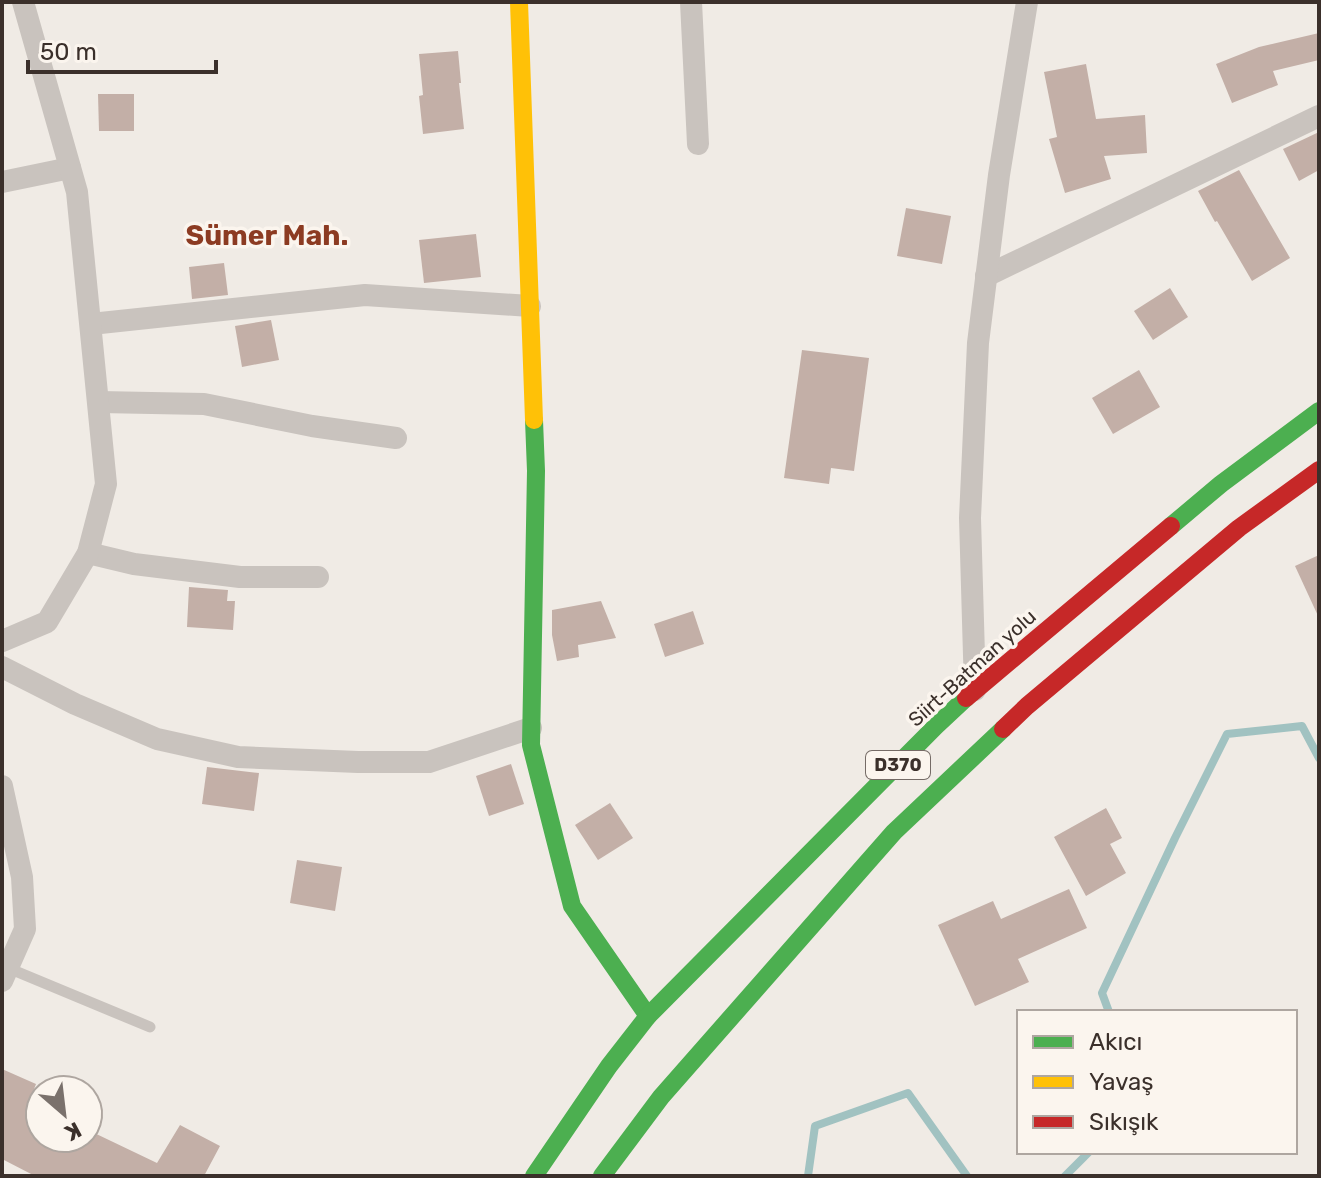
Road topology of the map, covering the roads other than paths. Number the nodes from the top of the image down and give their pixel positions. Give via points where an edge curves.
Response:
1 (23, 2) edge
2 (519, 2) edge
3 (691, 2) edge
4 (1027, 2) edge
5 (1319, 116) edge
6 (698, 144) dead end
7 (70, 168) junction
8 (2, 182) edge
9 (986, 276) junction
10 (530, 306) junction
11 (91, 324) junction
12 (99, 402) junction
13 (1319, 411) edge
14 (396, 438) dead end
15 (1319, 470) edge
16 (88, 553) junction
17 (318, 577) dead end
18 (2, 641) edge
19 (2, 667) edge
20 (975, 690) junction
21 (531, 728) junction
22 (2, 786) edge
23 (5, 975) edge
24 (648, 1016) junction
25 (150, 1027) dead end
26 (534, 1176) edge
27 (602, 1176) edge

1 - 7 street
2 - 10 main road
3 - 6 street
4 - 9 street
5 - 9 street
7 - 8 street
7 - 11 street
9 - 20 street via 970,518
10 - 11 street via 365,295
10 - 21 main road via 536,471
11 - 12 street
12 - 14 street via 204,404
12 - 16 street via 106,484
13 - 20 main road, Siirt-Batman yolu / D370 via 1221,484
15 - 27 main road, D370 via 1239,528 1027,706 894,832 661,1097
16 - 17 street via 240,577
16 - 18 street via 47,622
19 - 21 street via 157,739 238,757 429,762
20 - 24 main road, Siirt-Batman yolu / D370
21 - 24 main road via 572,906
22 - 23 street via 22,877 25,929
23 - 25 lane
24 - 26 main road, Siirt-Batman yolu / D370

